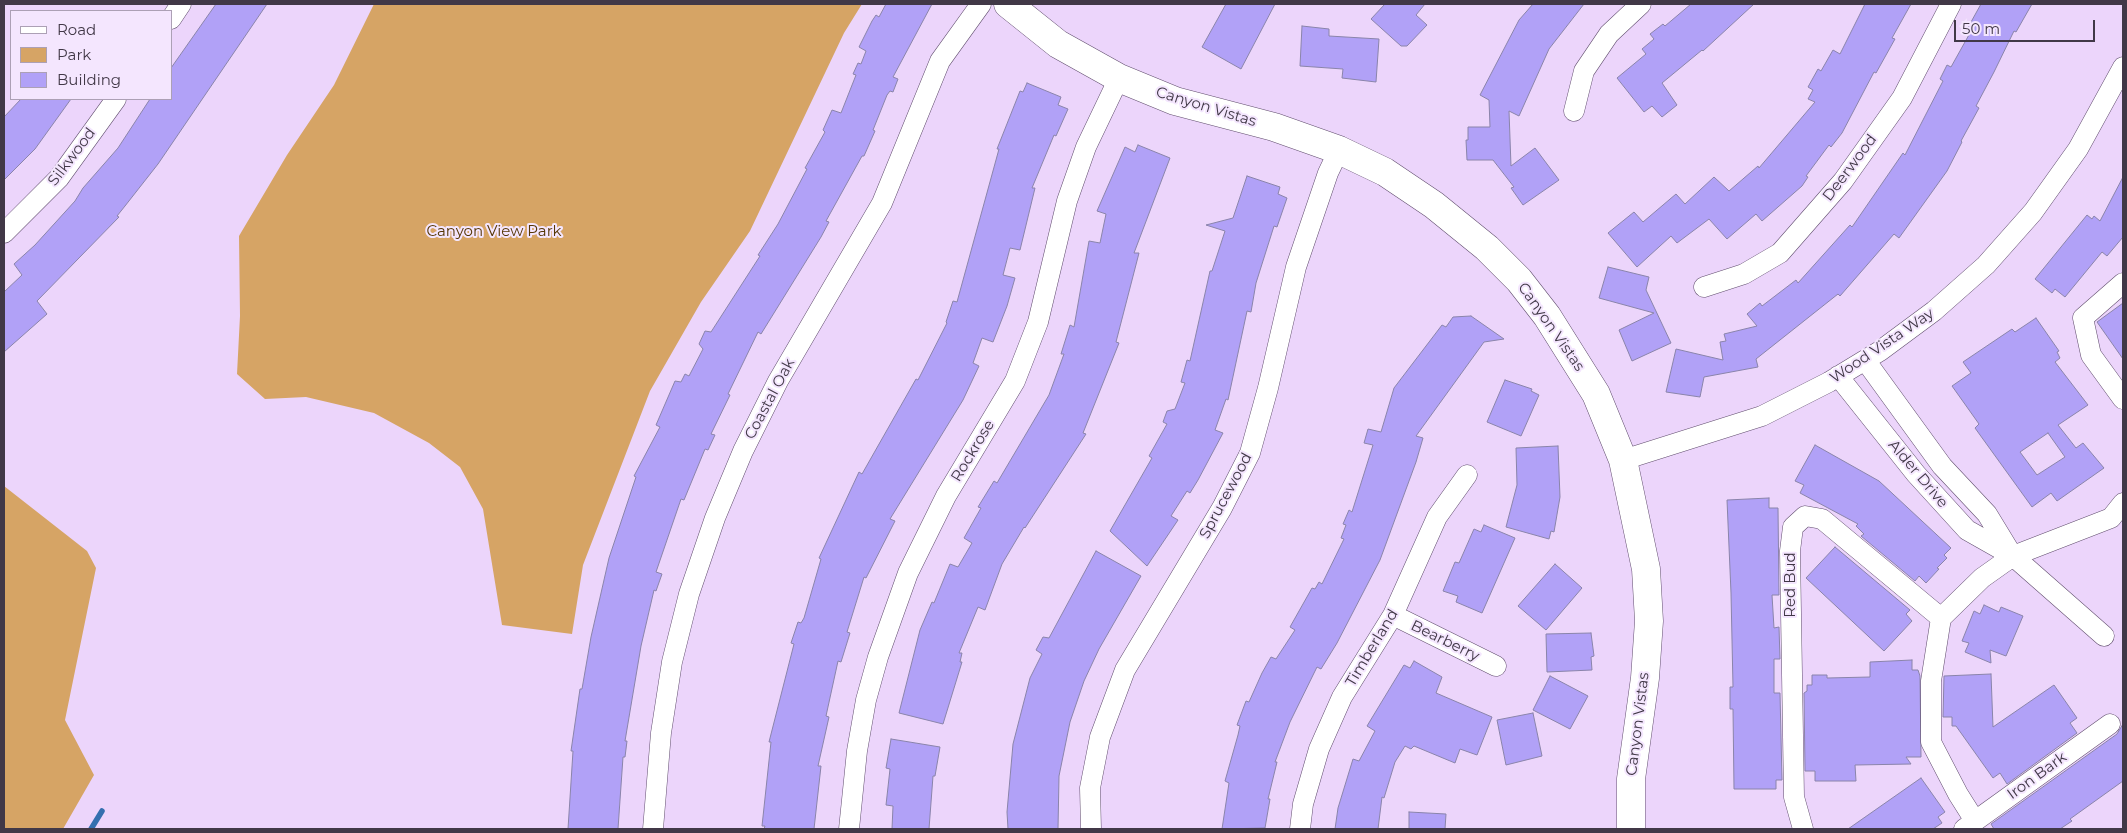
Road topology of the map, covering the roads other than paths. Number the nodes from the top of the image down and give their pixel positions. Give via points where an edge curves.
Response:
1 (181, 4) edge
2 (981, 4) edge
3 (1008, 4) edge
4 (1641, 4) edge
5 (1951, 4) edge
6 (172, 18) edge
7 (2123, 67) edge
8 (1119, 78) junction
9 (115, 100) edge
10 (1574, 111) dead end
11 (1338, 150) junction
12 (4, 233) edge
13 (2123, 283) edge
14 (1704, 287) dead end
15 (1865, 360) junction
16 (1838, 376) junction
17 (2123, 399) edge
18 (1623, 460) junction
19 (1467, 475) dead end
20 (2123, 503) edge
21 (2013, 556) junction
22 (1393, 615) junction
23 (1940, 618) junction
24 (2104, 636) dead end
25 (1496, 666) dead end
26 (2110, 724) dead end
27 (1970, 825) edge
28 (653, 829) edge
29 (849, 829) edge
30 (1090, 829) edge
31 (1300, 829) edge
32 (1631, 829) edge
33 (1802, 829) edge

1 - 6 street
2 - 28 street, Coastal Oak via 940,61 882,203 778,381 743,451 715,518 689,594 672,662 660,733
3 - 8 street, Canyon Vistas via 1058,44
4 - 10 street via 1609,34 1584,72
5 - 14 street, Deerwood via 1902,98 1843,181 1780,253 1744,274
7 - 15 street, Wood Vista Way via 2078,150 2033,212 1986,265 1934,311
8 - 11 street, Canyon Vistas via 1176,101 1274,127
8 - 29 street, Rockrose via 1086,147 1067,201 1038,322 1014,381 946,496 908,573 878,656 857,751
9 - 12 street, Silkwood via 59,178
11 - 18 street, Canyon Vistas via 1385,172 1434,205 1520,280 1596,394
11 - 30 street, Sprucewood via 1296,267 1250,453 1222,508 1125,670 1100,737 1090,788
13 - 17 street via 2083,318 2091,355
15 - 16 street, Wood Vista Way
15 - 21 street, Alder Drive via 1942,466 1987,514
16 - 18 street, Wood Vista Way via 1762,416
16 - 21 street, Alder Drive via 1916,474 1967,530
18 - 32 street, Canyon Vistas via 1646,569 1649,621 1631,779
19 - 22 street, Timberland via 1437,517
20 - 21 street via 2111,518
21 - 23 street via 1982,578
21 - 24 street, Alder Drive
22 - 25 street, Bearberry
22 - 31 street, Timberland via 1342,697 1319,749 1303,804
23 - 27 street via 1931,681 1931,742
23 - 33 street, Red Bud via 1822,519 1804,516 1793,527 1790,551 1794,797
26 - 27 street, Iron Bark

